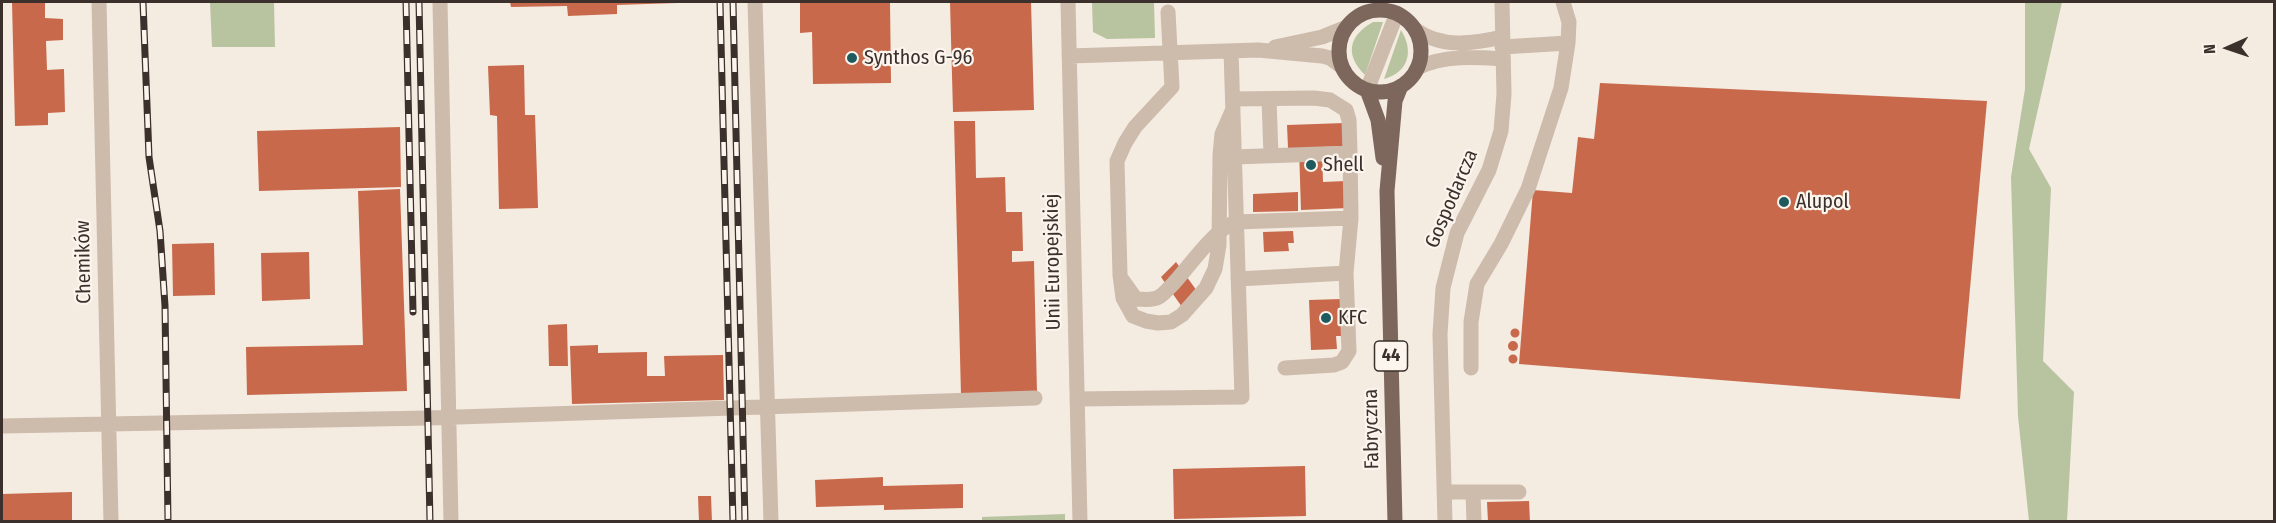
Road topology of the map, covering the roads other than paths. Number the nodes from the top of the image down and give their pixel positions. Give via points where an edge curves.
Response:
1 (99, 2) edge
2 (440, 2) edge
3 (755, 2) edge
4 (1068, 2) edge
5 (1502, 2) edge
6 (1563, 2) edge
7 (1370, 7) edge
8 (1395, 7) edge
9 (1168, 12) dead end
10 (1347, 27) junction
11 (1416, 30) junction
12 (1568, 43) junction
13 (1502, 48) junction
14 (1258, 50) junction
15 (1231, 51) junction
16 (1170, 53) junction
17 (1069, 56) junction
18 (1342, 67) junction
19 (1417, 68) junction
20 (1401, 86) junction
21 (1367, 90) junction
22 (1269, 99) junction
23 (1233, 104) junction
24 (1350, 153) junction
25 (1271, 155) junction
26 (1234, 157) junction
27 (1388, 191) junction
28 (1351, 218) junction
29 (1236, 222) junction
30 (1219, 231) junction
31 (1346, 273) junction
32 (1120, 275) junction
33 (1238, 279) junction
34 (1285, 368) dead end
35 (1471, 368) dead end
36 (1035, 398) dead end
37 (1077, 399) junction
38 (767, 408) junction
39 (449, 417) junction
40 (109, 425) junction
41 (2, 426) edge
42 (1445, 492) junction
43 (1473, 492) junction
44 (1519, 492) dead end
45 (111, 522) edge
46 (451, 522) edge
47 (771, 522) edge
48 (1080, 522) edge
49 (1395, 522) edge
50 (1445, 522) edge
51 (1474, 522) edge

1 - 40 street, Chemików
2 - 39 street
3 - 38 street
4 - 17 street, Unii Europejskiej
5 - 13 street, Gospodarcza
6 - 12 street via 1569,22
7 - 8 main road
7 - 10 main road
8 - 11 main road
8 - 21 street
9 - 16 street
10 - 14 street via 1322,37
10 - 18 main road via 1339,46
11 - 13 street via 1439,42 1485,41
11 - 19 main road via 1421,49
12 - 13 street
12 - 35 street via 1562,88 1528,189 1477,284 1471,322
13 - 19 street
13 - 42 street, Gospodarcza via 1501,131 1489,170 1457,233 1443,288 1440,334
14 - 15 street
14 - 18 street via 1322,56
15 - 16 street
15 - 23 street
16 - 17 street
16 - 32 street via 1172,87 1135,127 1117,161
17 - 37 street, Unii Europejskiej
18 - 21 main road, 44 via 1351,80
19 - 20 main road, 44
20 - 21 main road via 1383,92
20 - 27 main road, Fabryczna / 44 via 1394,110
21 - 27 main road, Fabryczna / 44 via 1378,120
22 - 23 street
22 - 24 street via 1319,98 1340,105 1349,120
22 - 25 street
23 - 26 street
23 - 30 street via 1222,134
24 - 25 street
24 - 28 street
25 - 26 street
26 - 29 street
27 - 49 main road, Fabryczna / 44
28 - 29 street
28 - 31 street
29 - 30 street
29 - 33 street
30 - 32 street via 1160,297 1136,299
30 - 32 street via 1218,258 1206,288 1172,322 1158,323 1133,316 1123,298
31 - 33 street
31 - 34 street via 1346,357 1334,365
33 - 37 street via 1242,397
36 - 38 street
37 - 48 street, Unii Europejskiej
38 - 39 street
38 - 47 street
39 - 40 street
39 - 46 street
40 - 41 street
40 - 45 street, Chemików
42 - 43 street
42 - 50 street, Gospodarcza
43 - 44 street
43 - 51 street

